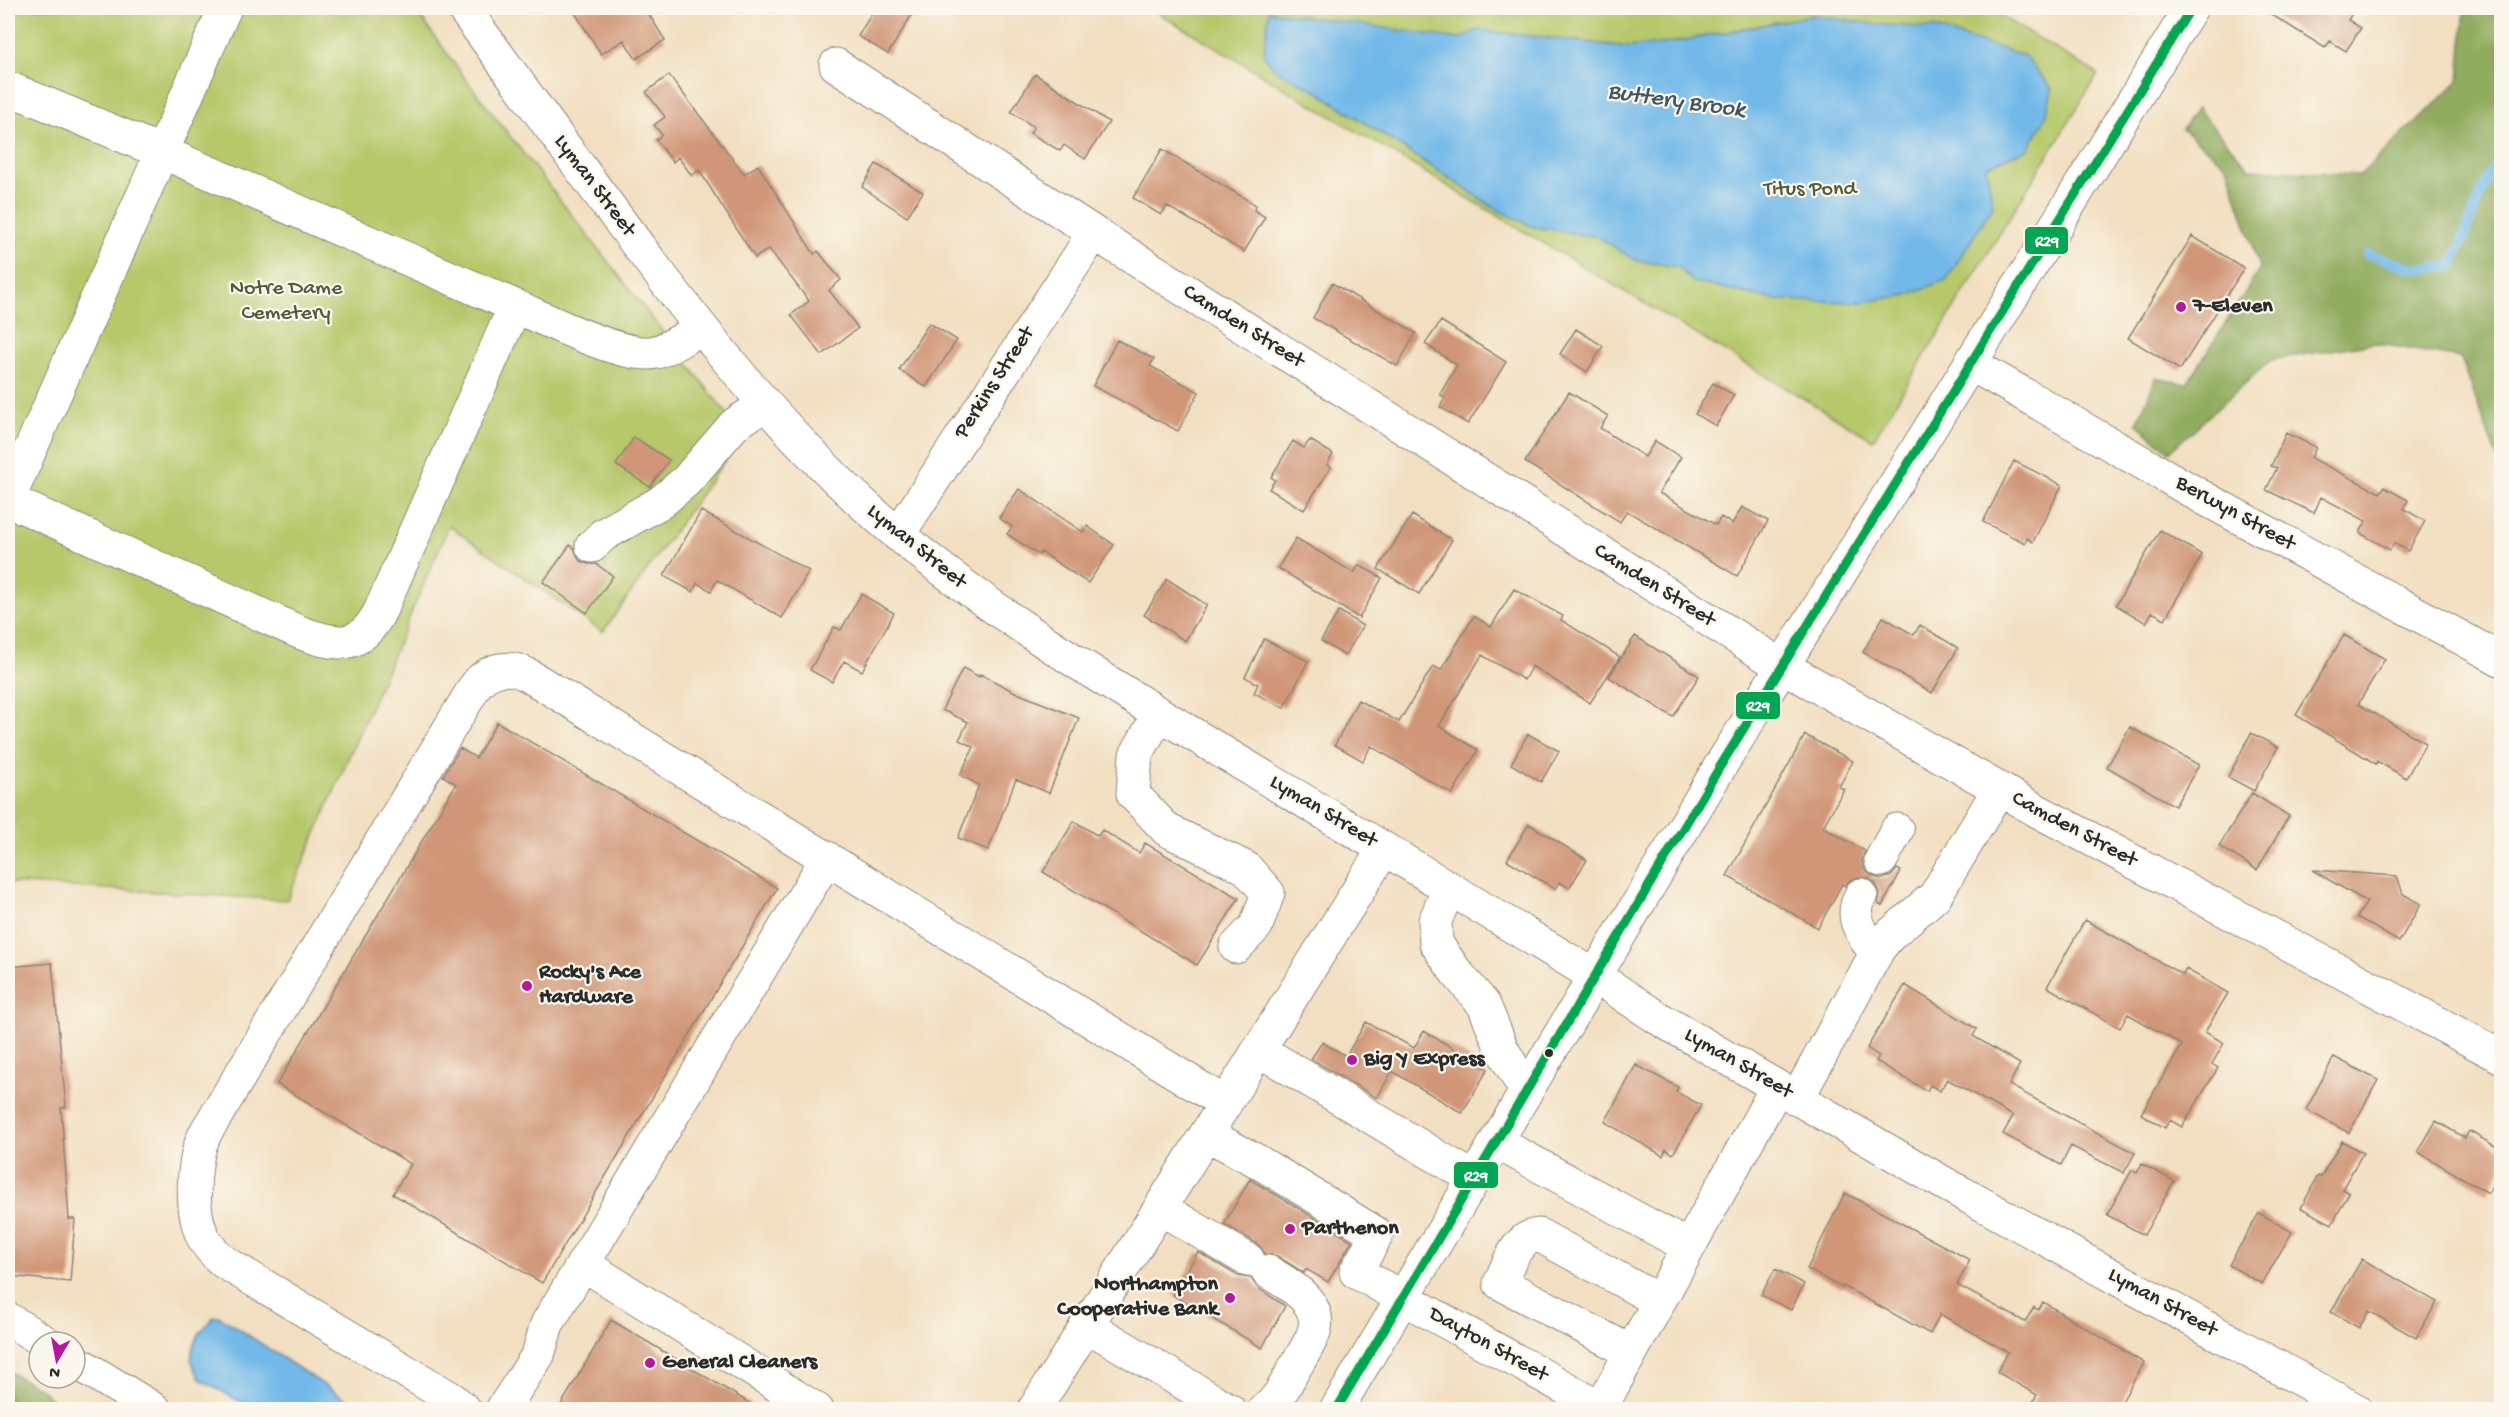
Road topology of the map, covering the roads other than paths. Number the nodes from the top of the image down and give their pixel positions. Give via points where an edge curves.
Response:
1 (225, 8) edge
2 (2191, 8) edge
3 (473, 11) edge
4 (836, 65) dead end
5 (8, 88) edge
6 (162, 152) junction
7 (1094, 233) junction
8 (515, 306) junction
9 (701, 328) junction
10 (1971, 364) junction
11 (764, 405) junction
12 (8, 500) edge
13 (898, 535) junction
14 (592, 546) dead end
15 (2502, 660) edge
16 (1782, 666) junction
17 (1159, 714) junction
18 (1999, 789) junction
19 (1897, 830) dead end
20 (1384, 849) junction
21 (827, 858) junction
22 (1881, 860) dead end
23 (1449, 888) junction
24 (1862, 895) dead end
25 (1236, 947) dead end
26 (1876, 954) junction
27 (1595, 976) junction
28 (1259, 1050) junction
29 (2502, 1057) edge
30 (1526, 1091) junction
31 (1787, 1093) junction
32 (1226, 1103) junction
33 (1206, 1134) junction
34 (1496, 1142) junction
35 (1473, 1178) junction
36 (1160, 1208) junction
37 (1689, 1248) junction
38 (583, 1264) junction
39 (1402, 1298) junction
40 (1659, 1301) junction
41 (8, 1319) edge
42 (1086, 1325) junction
43 (27, 1331) edge
44 (1631, 1352) junction
45 (87, 1368) edge
46 (1603, 1408) edge
47 (2351, 1408) edge
48 (1227, 1409) edge
49 (155, 1410) edge
50 (465, 1410) edge
51 (502, 1410) edge
52 (817, 1410) edge
53 (1034, 1410) edge
54 (1264, 1410) edge
55 (1336, 1410) edge

1 - 6 street
2 - 10 street
3 - 9 street, Lyman Street
4 - 7 street, Camden Street
5 - 6 street
6 - 8 street
6 - 12 street
7 - 13 street, Perkins Street
7 - 16 street, Camden Street
8 - 9 street via 615,347 641,353 656,352
8 - 12 street via 381,609 368,632 352,641 333,643 298,632
9 - 11 street, Lyman Street
10 - 15 street, Berwyn Street via 2202,497
10 - 16 street
11 - 13 street, Lyman Street
11 - 14 street via 735,424 686,481 661,502 603,535
13 - 17 street, Lyman Street via 961,585
16 - 18 street, Camden Street
16 - 27 street
17 - 20 street, Lyman Street
17 - 25 street via 1136,755 1133,794 1167,830 1246,868 1268,892 1256,926
18 - 26 street via 1935,896 1891,934
18 - 29 street, Camden Street
19 - 22 street
20 - 23 street, Lyman Street
20 - 28 street
21 - 32 street
21 - 38 street
21 - 50 street via 524,672 498,670 477,683 206,1132 195,1170 198,1221 203,1237 218,1257
23 - 27 street, Lyman Street
23 - 30 street via 1435,921 1436,943 1484,1005 1502,1049
24 - 26 street via 1855,917
26 - 31 street
27 - 30 street
27 - 31 street, Lyman Street via 1658,1018
28 - 32 street
28 - 35 street
30 - 34 street
31 - 37 street
31 - 47 street, Lyman Street
32 - 33 street
33 - 36 street
33 - 39 street, Dayton Street via 1377,1234 1356,1272
34 - 35 street
34 - 37 street
35 - 39 street
36 - 42 street
36 - 54 street via 1302,1293 1314,1312 1312,1338 1280,1394
37 - 40 street
38 - 51 street via 545,1329 538,1355
38 - 52 street
39 - 46 street, Dayton Street
39 - 55 street
40 - 44 street
40 - 44 street via 1539,1235 1526,1237 1518,1248 1500,1283
41 - 43 street
42 - 48 street
42 - 53 street
44 - 46 street
45 - 49 street

